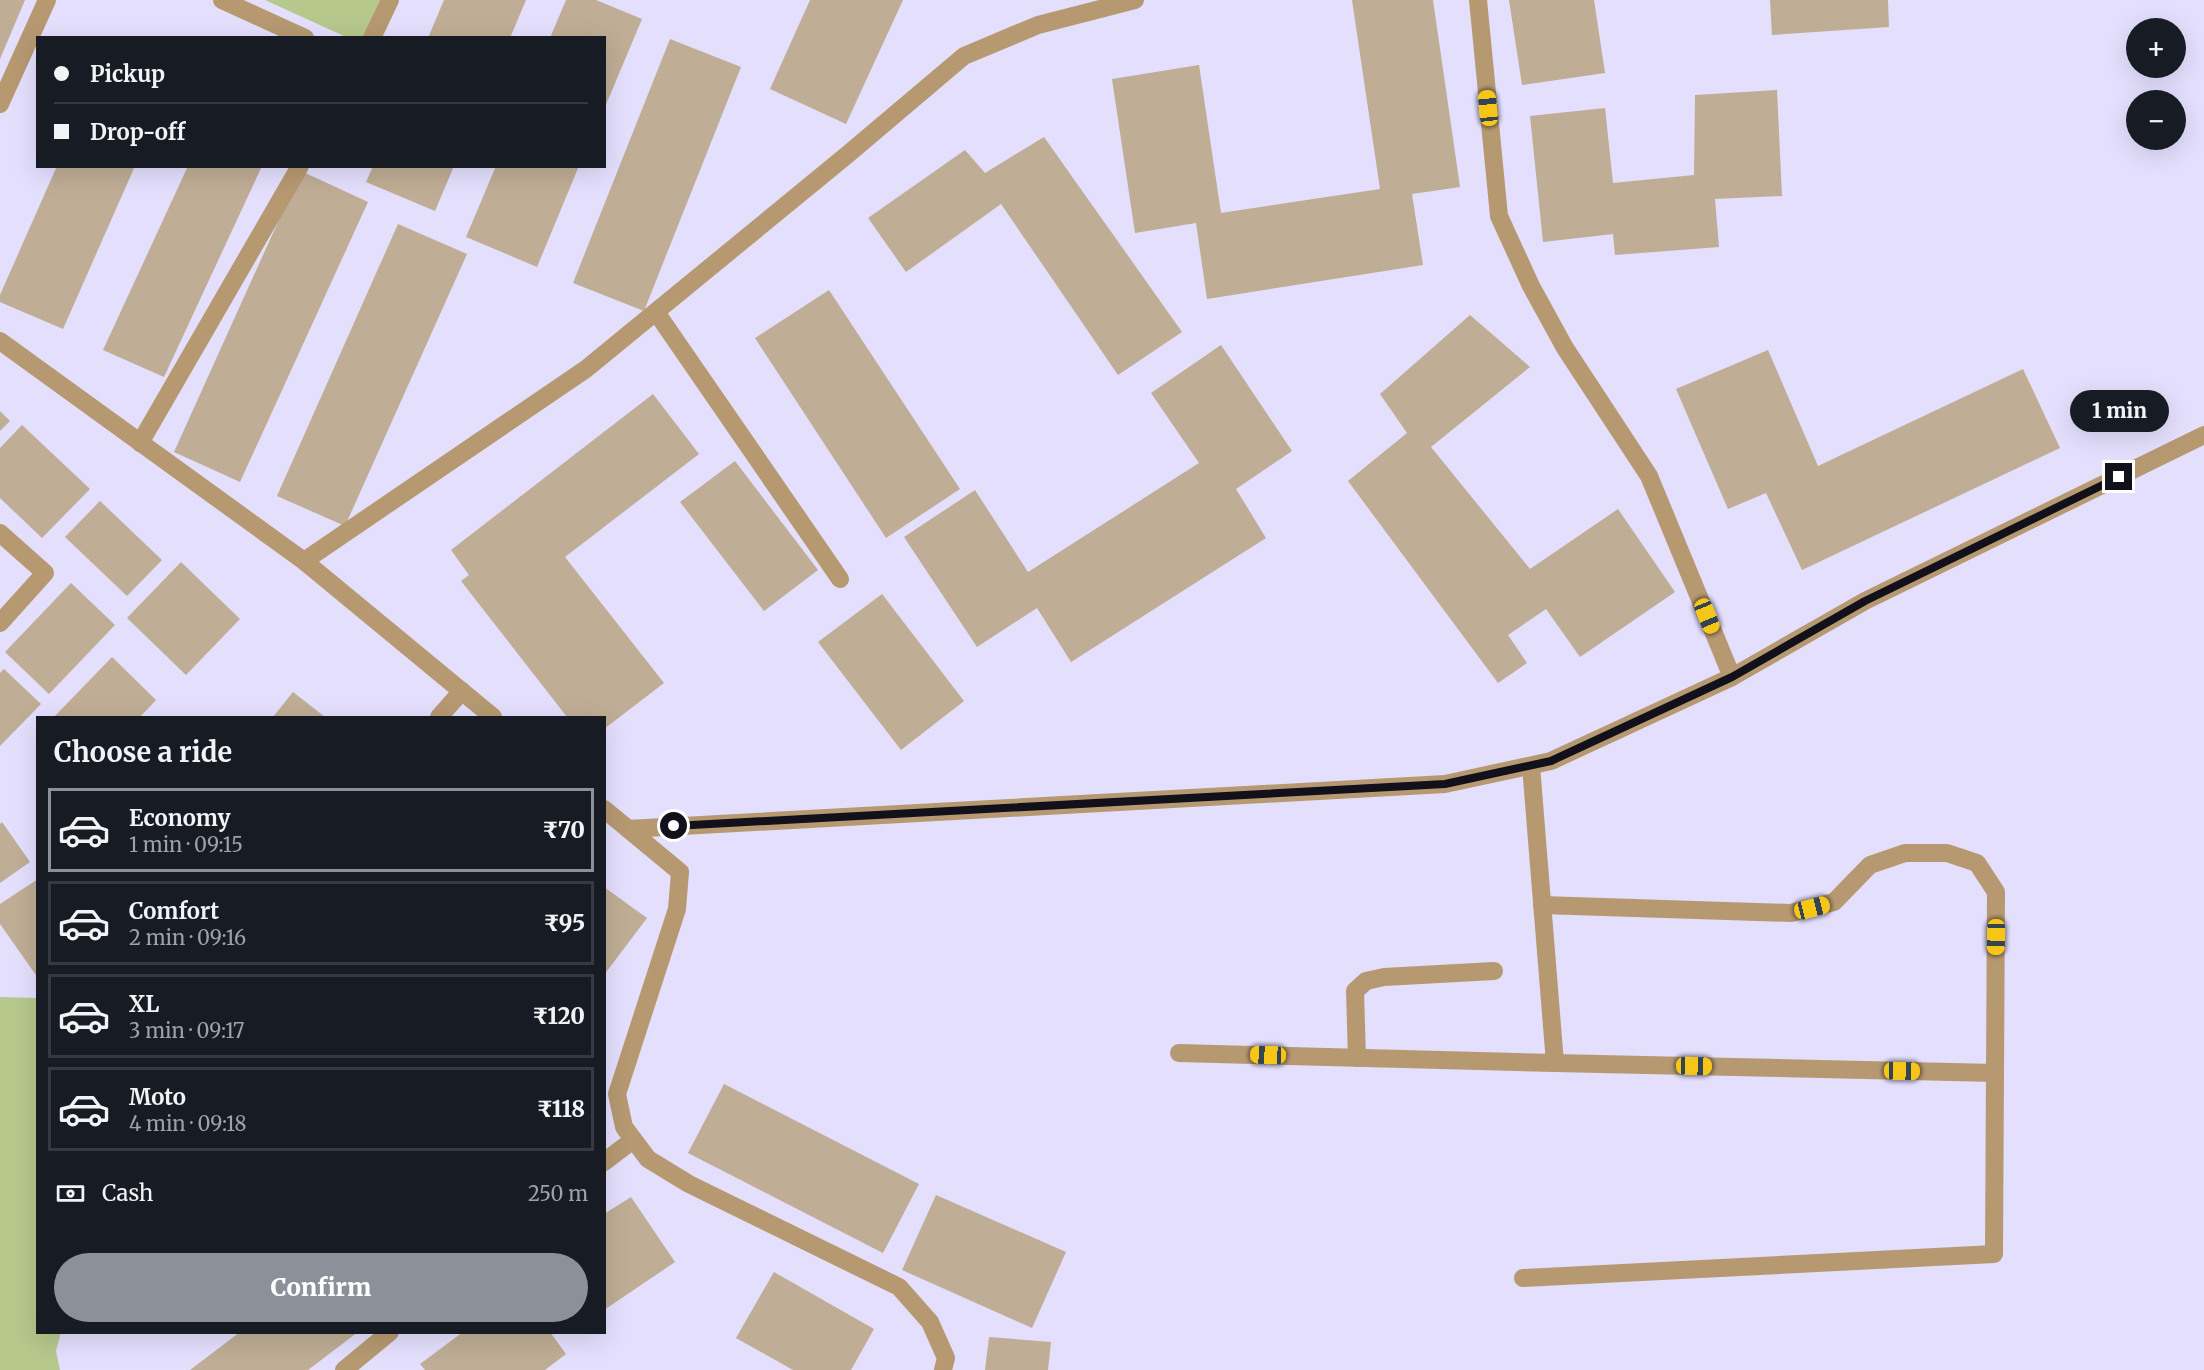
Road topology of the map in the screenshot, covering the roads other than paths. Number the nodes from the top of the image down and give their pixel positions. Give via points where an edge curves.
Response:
1 (47, 0) edge
2 (222, 0) edge
3 (390, 0) edge
4 (1135, 0) edge
5 (1478, 0) edge
6 (301, 36) edge
7 (373, 36) edge
8 (0, 104) edge
9 (299, 168) edge
10 (656, 312) junction
11 (0, 341) edge
12 (2204, 435) edge
13 (140, 443) junction
14 (0, 533) edge
15 (304, 561) junction
16 (840, 579) dead end
17 (0, 623) edge
18 (1732, 677) junction
19 (462, 691) junction
20 (440, 716) edge
21 (492, 716) edge
22 (1531, 766) junction
23 (606, 811) edge
24 (628, 829) junction
25 (1542, 905) junction
26 (1494, 971) dead end
27 (1179, 1053) dead end
28 (1357, 1058) junction
29 (1555, 1063) junction
30 (1995, 1073) junction
31 (633, 1140) junction
32 (606, 1160) edge
33 (1523, 1278) dead end
34 (388, 1334) edge
35 (344, 1370) edge
36 (943, 1370) edge

1 - 8 street
2 - 6 street
3 - 7 street
4 - 10 street via 1038,25 964,56
5 - 18 street via 1499,216 1531,286 1566,348 1649,476
9 - 13 street
10 - 15 street via 586,369
10 - 16 street
11 - 13 street
12 - 18 street via 1865,601
13 - 15 street
14 - 17 street via 45,573
15 - 19 street
18 - 22 street via 1551,761
19 - 20 street
19 - 21 street
22 - 24 street via 1445,784
22 - 25 street
23 - 24 street
24 - 31 street via 680,872 677,909 617,1094 624,1127
25 - 29 street
25 - 30 street via 1791,913 1834,902 1870,866 1905,853 1947,853 1977,863 1996,892
26 - 28 street via 1366,981 1355,991
27 - 28 street
28 - 29 street
29 - 30 street
30 - 33 street via 1994,1254
31 - 32 street
31 - 36 street via 648,1159 689,1184 899,1287 930,1322 946,1358
34 - 35 street

